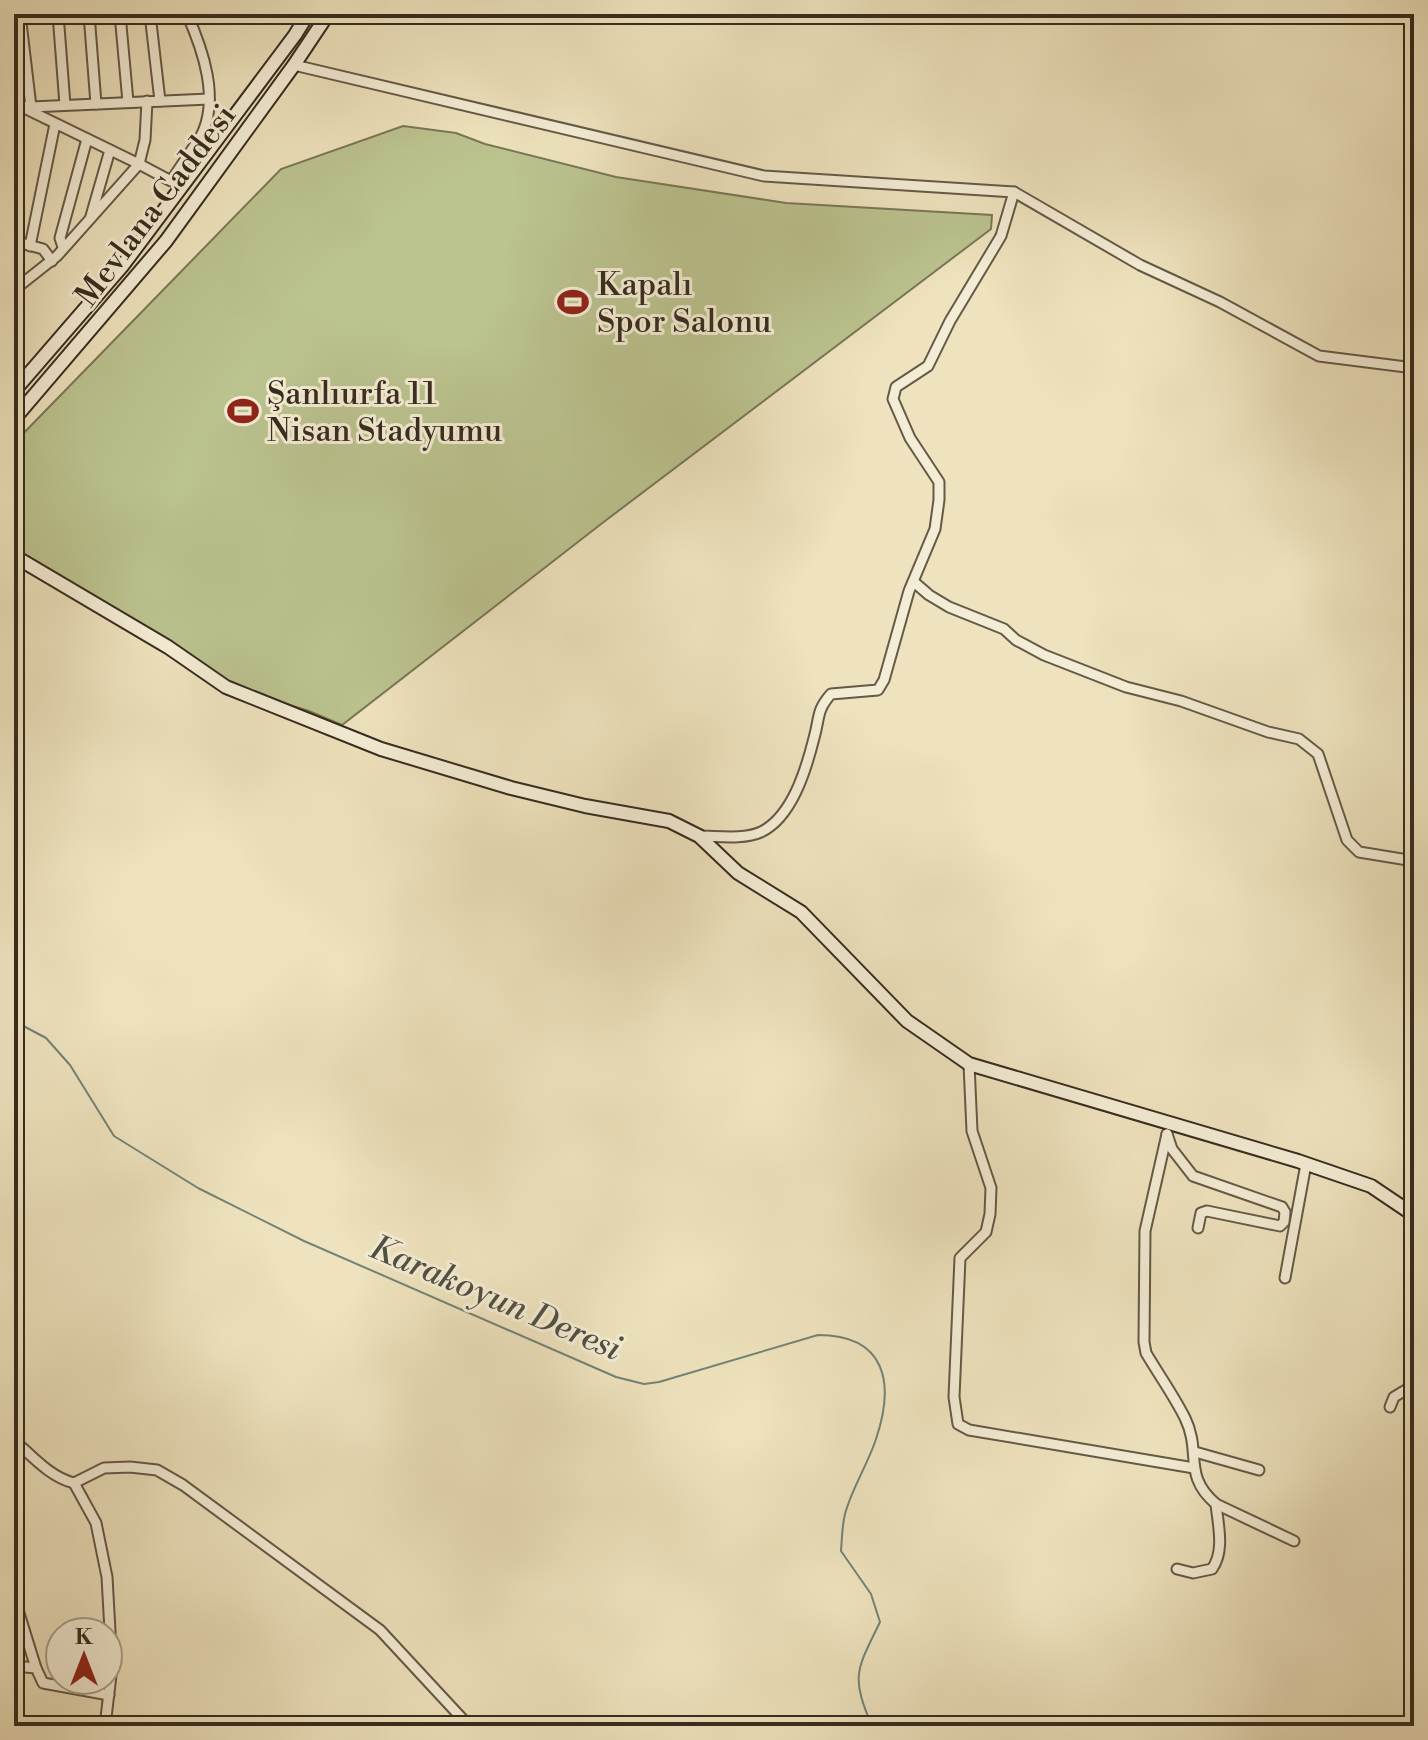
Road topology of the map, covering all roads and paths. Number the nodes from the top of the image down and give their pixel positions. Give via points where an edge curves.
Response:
1 (20, 14) edge
2 (58, 14) edge
3 (89, 14) edge
4 (120, 14) edge
5 (150, 14) edge
6 (187, 14) edge
7 (308, 14) edge
8 (328, 14) edge
9 (294, 65) junction
10 (209, 99) junction
11 (147, 101) junction
12 (160, 101) junction
13 (128, 102) junction
14 (96, 104) junction
15 (65, 105) junction
16 (21, 106) edge
17 (14, 122) edge
18 (55, 124) junction
19 (201, 136) junction
20 (87, 139) junction
21 (215, 142) junction
22 (110, 150) junction
23 (139, 164) junction
24 (1014, 192) junction
25 (90, 219) junction
26 (14, 241) edge
27 (30, 246) junction
28 (63, 247) junction
29 (52, 261) junction
30 (14, 290) edge
31 (1414, 368) edge
32 (14, 391) edge
33 (14, 419) edge
34 (14, 556) edge
35 (914, 582) junction
36 (699, 836) junction
37 (1414, 861) edge
38 (969, 1064) junction
39 (1167, 1128) junction
40 (1306, 1164) junction
41 (1414, 1214) edge
42 (1198, 1228) dead end
43 (1285, 1278) dead end
44 (1414, 1385) edge
45 (1390, 1407) dead end
46 (14, 1440) edge
47 (1195, 1452) junction
48 (1194, 1468) junction
49 (1259, 1470) dead end
50 (74, 1483) junction
51 (1216, 1504) junction
52 (1294, 1541) dead end
53 (1177, 1569) dead end
54 (14, 1597) edge
55 (109, 1616) edge
56 (14, 1666) edge
57 (36, 1668) junction
58 (44, 1683) edge
59 (109, 1696) edge
60 (105, 1726) edge
61 (469, 1726) edge

1 - 16 street
2 - 15 street
3 - 14 street
4 - 13 street
5 - 12 street
6 - 10 street via 205,64
7 - 21 street
8 - 9 street, Mevlana Caddesi
9 - 24 street via 764,176
9 - 33 street, Mevlana Caddesi via 166,241
10 - 12 street
10 - 19 street
11 - 12 street
11 - 13 street
11 - 23 street
13 - 14 street
14 - 15 street
15 - 16 street
16 - 17 street
16 - 18 street
18 - 20 street
18 - 27 street
19 - 21 street
19 - 23 street via 171,181
20 - 22 street
20 - 28 street via 60,238
21 - 32 street via 123,265
22 - 23 street
22 - 25 street
23 - 25 street
24 - 31 street via 1140,265 1319,356
24 - 35 street via 1001,236 928,366 896,387 893,399 910,438 939,482 935,529
25 - 28 street
26 - 27 street
27 - 29 street via 43,249
28 - 29 street
29 - 30 street
34 - 36 street via 226,687 381,749 556,799 669,821
35 - 36 street via 884,680 878,690 831,694 819,706 809,757 781,818 759,833
35 - 37 street via 949,607 1004,629 1044,655 1126,687 1299,739 1318,754 1347,840 1359,852
36 - 38 street via 738,873 801,912 907,1021
38 - 39 street
38 - 48 street via 972,1131 991,1188 986,1232 960,1258 954,1397 958,1424
39 - 40 street
39 - 42 street via 1172,1149 1193,1176 1285,1212 1280,1226 1207,1211 1201,1213
39 - 47 street via 1146,1220 1144,1342 1185,1419
40 - 41 street via 1371,1186
40 - 43 street
44 - 45 street via 1394,1397
46 - 50 street via 50,1471
47 - 48 street
47 - 49 street
48 - 51 street
50 - 55 street via 96,1523
50 - 61 street via 104,1468 157,1470 380,1630
51 - 52 street
51 - 53 street via 1219,1560 1212,1569
54 - 57 street
56 - 57 street
57 - 58 street
59 - 60 street

